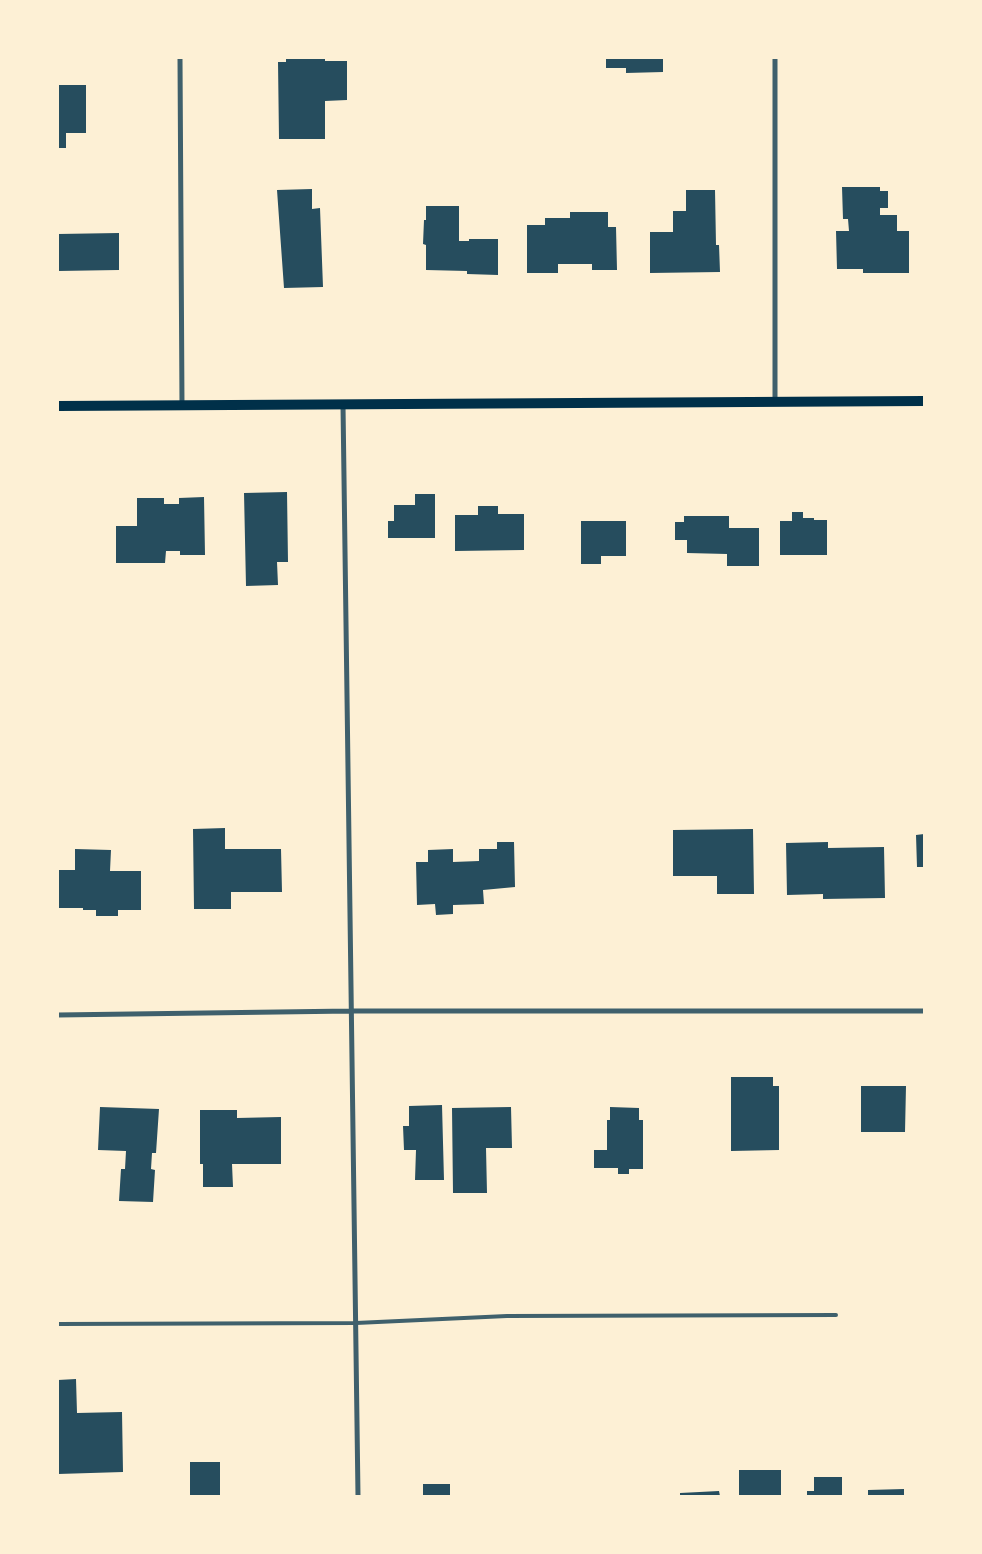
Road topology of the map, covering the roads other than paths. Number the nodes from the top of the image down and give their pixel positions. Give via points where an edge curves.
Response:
1 (180, 58) edge
2 (775, 58) edge
3 (924, 401) edge
4 (775, 402) junction
5 (343, 405) junction
6 (58, 406) edge
7 (182, 406) junction
8 (924, 1010) edge
9 (351, 1011) junction
10 (58, 1015) edge
11 (836, 1314) dead end
12 (58, 1324) edge
13 (356, 1324) junction
14 (358, 1496) edge

1 - 7 street
2 - 4 street
3 - 4 main road
4 - 5 main road
5 - 7 main road
5 - 9 street
6 - 7 main road
8 - 9 street
9 - 10 street
9 - 13 street
11 - 13 lane via 507,1316
12 - 13 lane
13 - 14 street

